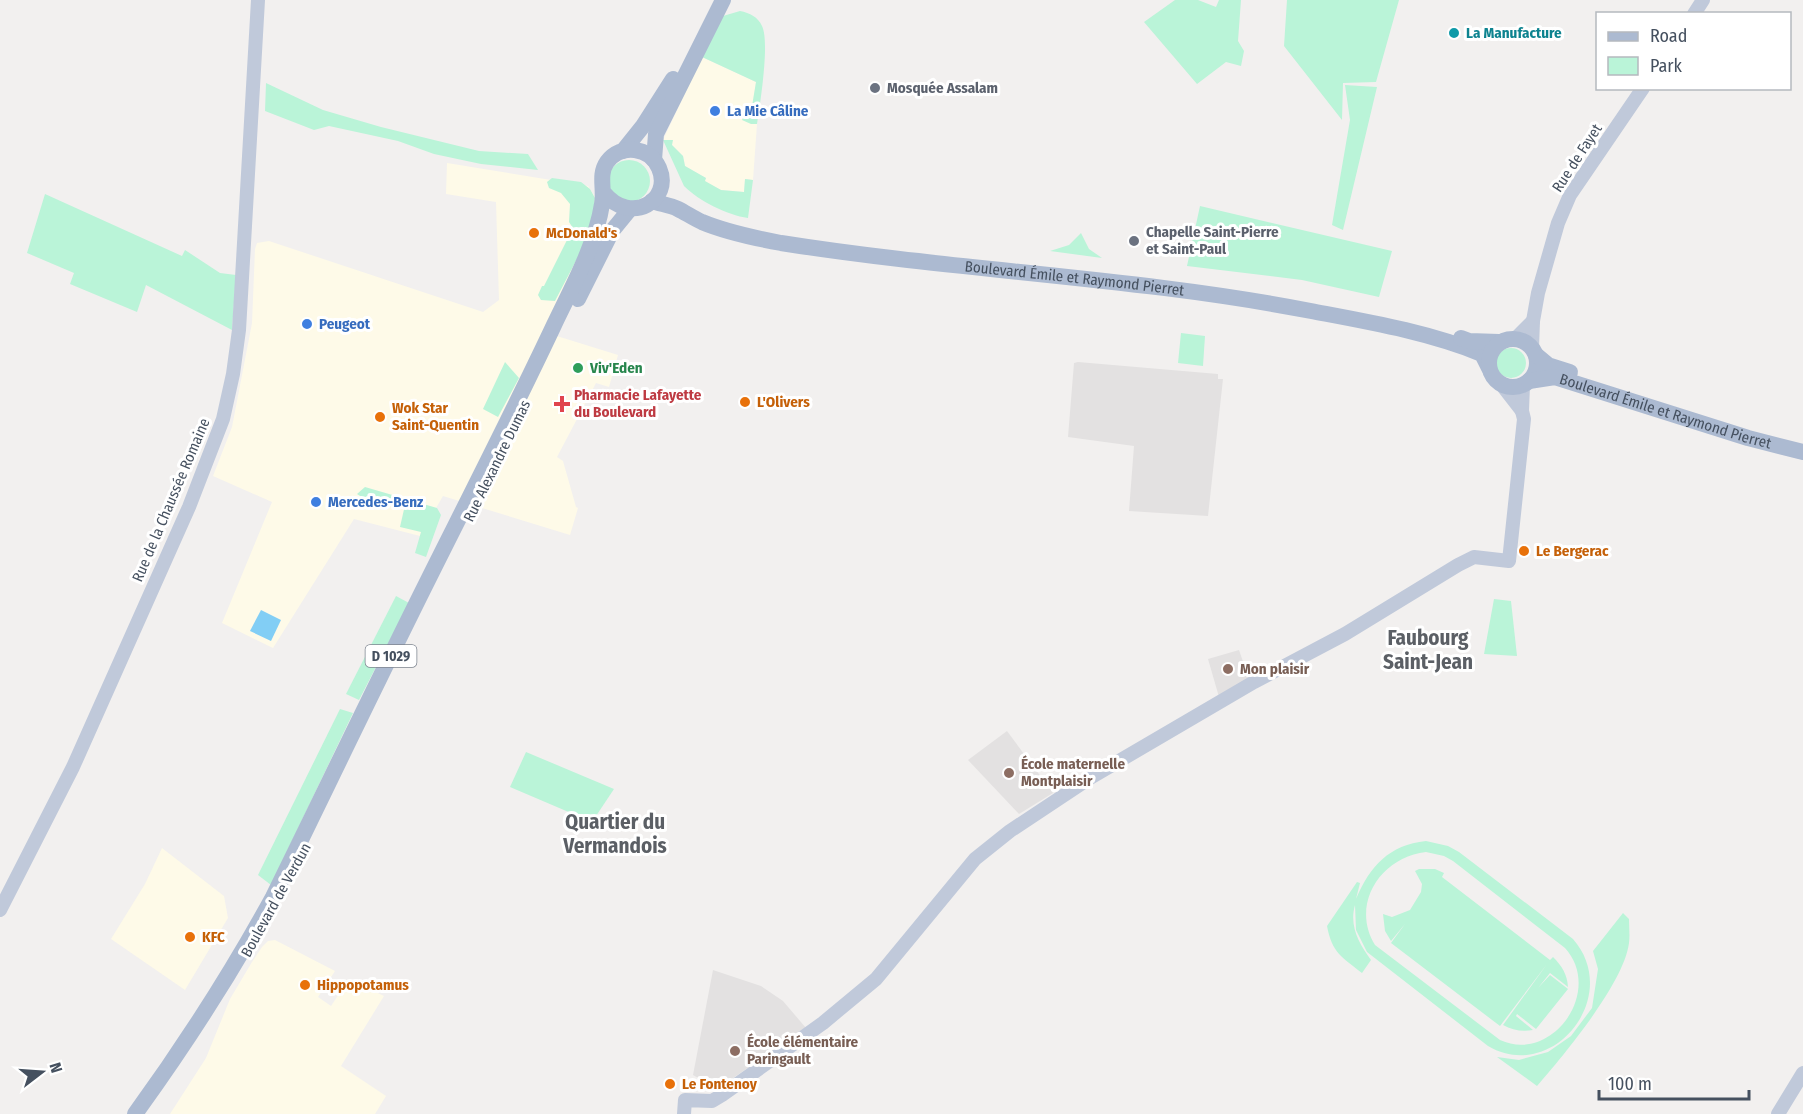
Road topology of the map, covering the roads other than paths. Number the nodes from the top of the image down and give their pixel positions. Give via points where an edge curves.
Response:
1 (258, 0) edge
2 (712, 0) edge
3 (723, 0) edge
4 (1642, 90) edge
5 (623, 151) junction
6 (654, 160) junction
7 (661, 184) junction
8 (604, 193) junction
9 (652, 201) junction
10 (630, 209) junction
11 (737, 229) junction
12 (779, 238) junction
13 (1533, 321) junction
14 (1507, 340) junction
15 (1534, 351) junction
16 (1489, 368) junction
17 (1526, 383) junction
18 (1501, 384) junction
19 (1522, 411) junction
20 (1803, 444) edge
21 (1803, 452) edge
22 (371, 716) joint
23 (0, 910) edge
24 (1803, 1073) edge
25 (135, 1114) edge
26 (148, 1114) edge
27 (684, 1114) edge
28 (1778, 1114) edge

1 - 23 main road, Rue de la Chaussée Romaine via 239,330 223,419 189,507 73,767
2 - 5 main road via 671,84
3 - 6 main road via 656,134
4 - 13 main road, Rue de Fayet via 1570,195 1545,265
5 - 6 main road via 640,151
5 - 8 main road via 612,157 603,170
6 - 7 main road
7 - 9 main road
7 - 11 main road, Boulevard Émile et Raymond Pierret via 676,197
8 - 10 main road via 615,205
8 - 25 main road, D 1029 via 598,224 554,326 273,897 246,946
9 - 10 main road
9 - 11 main road, Boulevard Émile et Raymond Pierret via 676,208 701,222
10 - 22 main road, Rue Alexandre Dumas via 612,231
11 - 12 main road, Boulevard Émile et Raymond Pierret
12 - 14 main road, Boulevard Émile et Raymond Pierret via 1217,286 1302,299 1470,341
12 - 16 main road, Boulevard Émile et Raymond Pierret via 1275,304 1458,344 1482,354
13 - 14 main road
13 - 15 main road, Rue de Fayet
14 - 15 main road via 1524,342
14 - 16 main road via 1490,354
15 - 17 main road via 1536,369
15 - 20 main road, Boulevard Émile et Raymond Pierret via 1557,369 1750,431
16 - 18 main road
17 - 18 main road via 1508,387
17 - 19 main road
17 - 21 main road, Boulevard Émile et Raymond Pierret via 1556,377
18 - 19 main road
19 - 27 main road via 1509,561 1474,557 1089,778 1010,831 975,860 876,979 829,1018 712,1101 685,1100
22 - 26 main road, Boulevard de Verdun via 268,920
24 - 28 main road

